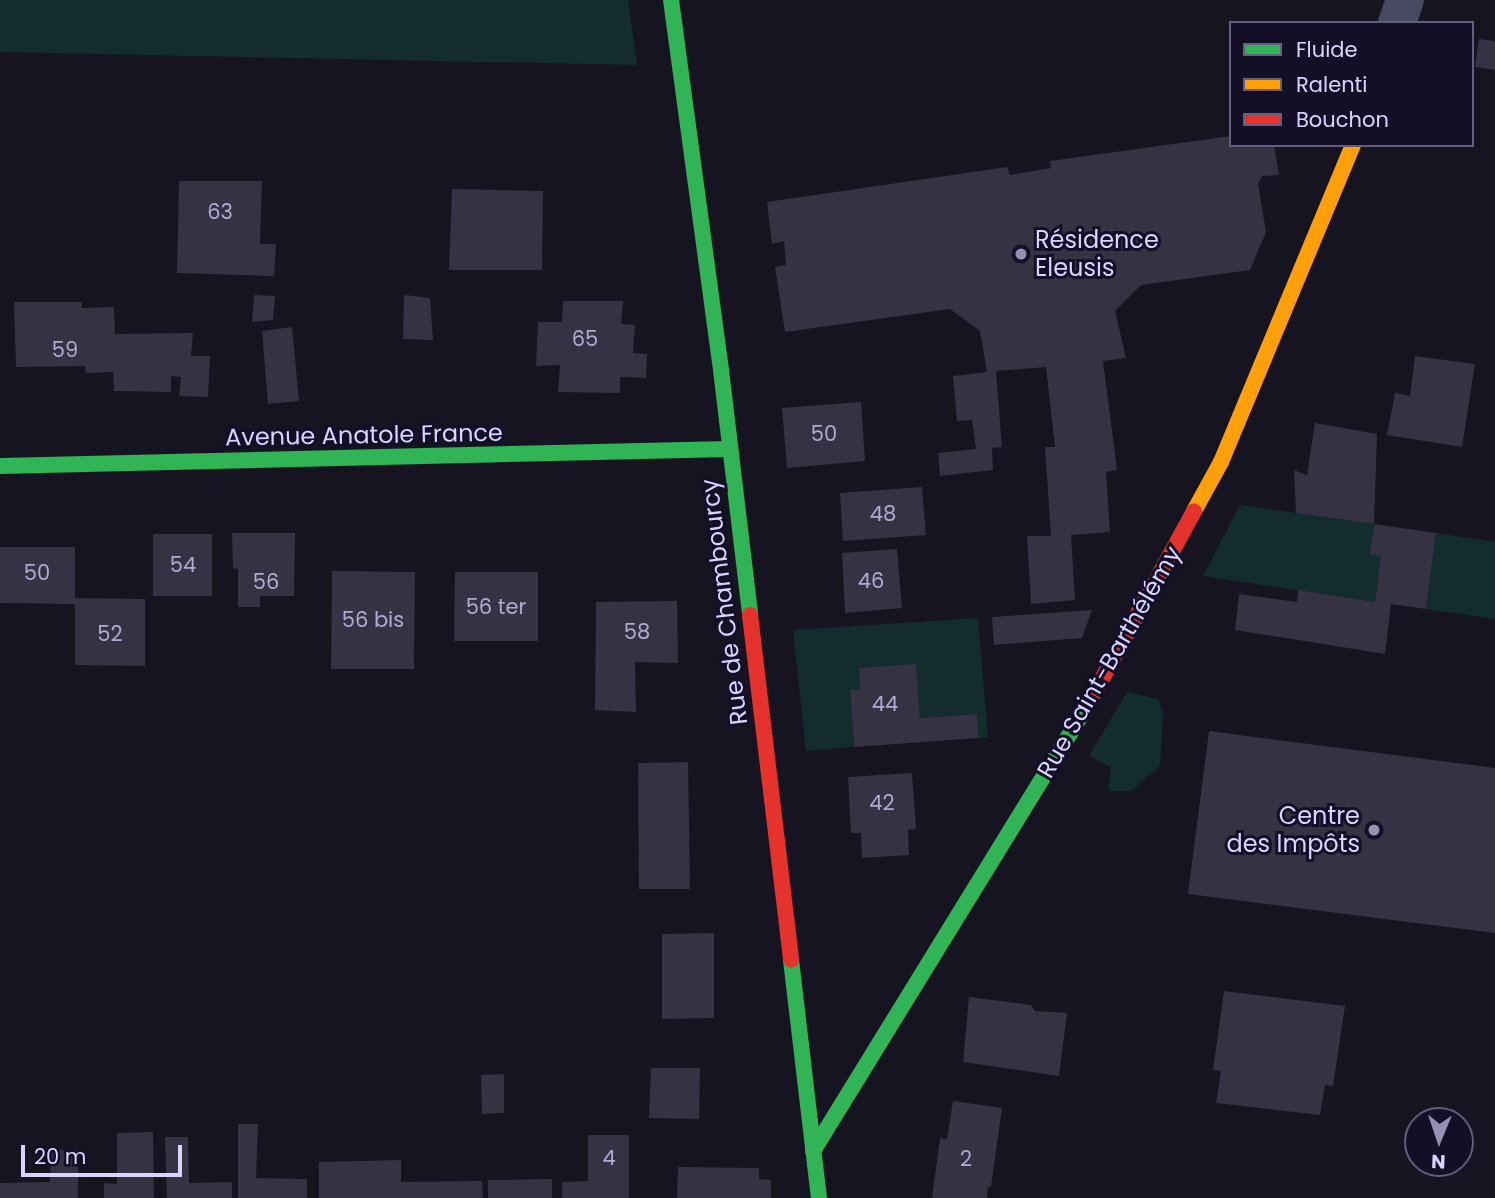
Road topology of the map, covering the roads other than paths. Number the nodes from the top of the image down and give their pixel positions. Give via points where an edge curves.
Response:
1 (671, 0) edge
2 (1405, 0) edge
3 (1398, 21) edge
4 (1352, 147) edge
5 (729, 449) junction
6 (0, 466) edge
7 (813, 1151) junction
8 (819, 1198) edge

1 - 5 street, Rue de Chambourcy
2 - 3 street
4 - 7 street, Rue Saint-Barthélémy via 1214,474 1094,695
5 - 6 street, Avenue Anatole France
5 - 7 street, Rue de Chambourcy
7 - 8 street, Rue de Chambourcy

